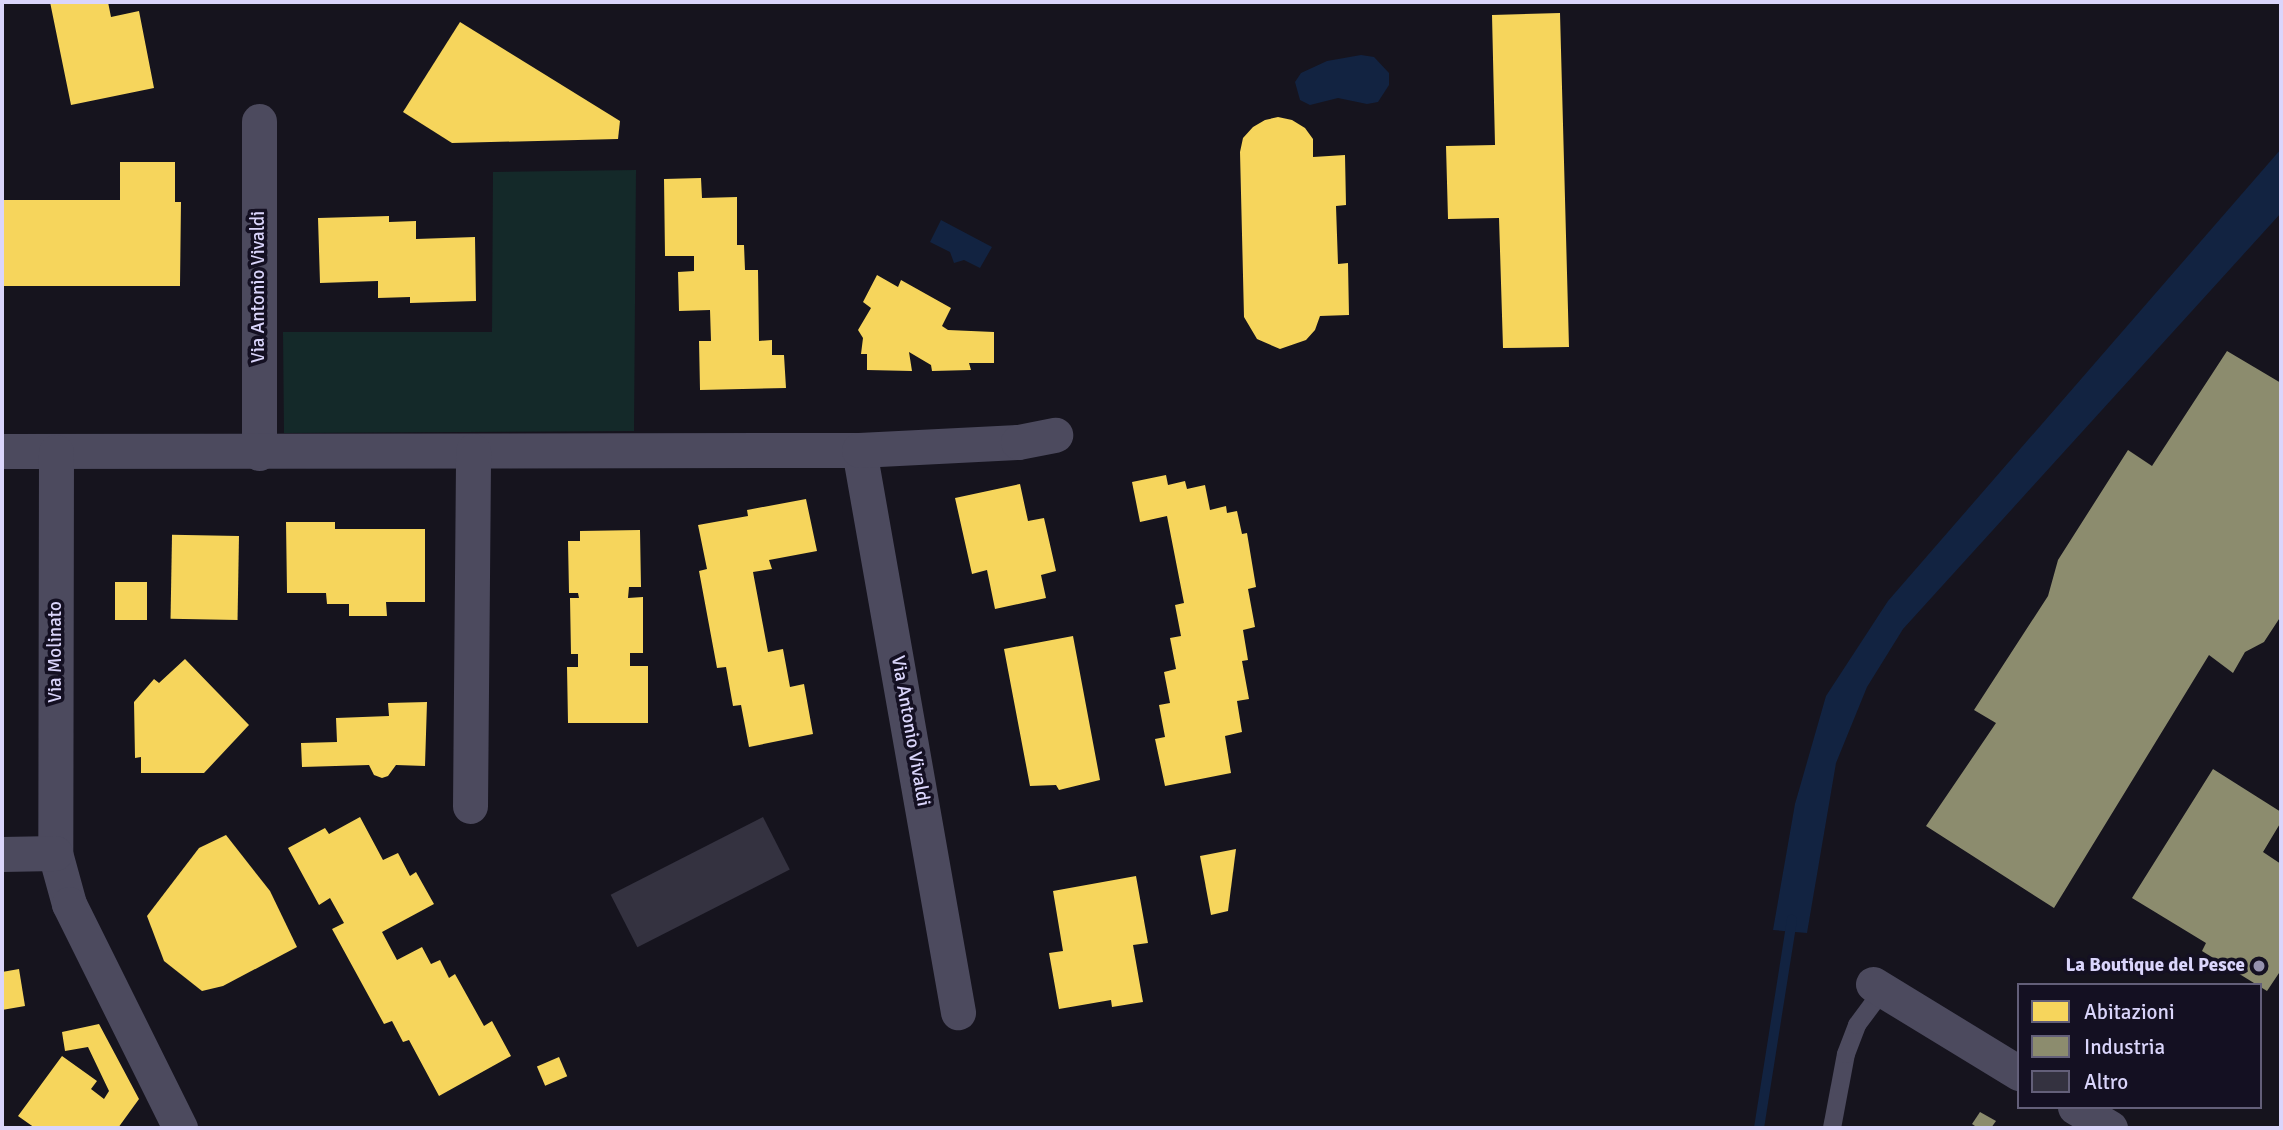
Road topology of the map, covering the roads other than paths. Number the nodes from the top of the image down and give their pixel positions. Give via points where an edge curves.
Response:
1 (259, 121) dead end
2 (1055, 435) dead end
3 (859, 450) junction
4 (473, 451) junction
5 (2, 452) edge
6 (56, 452) junction
7 (259, 453) junction
8 (470, 806) dead end
9 (2, 853) edge
10 (55, 853) junction
11 (1878, 987) joint
12 (958, 1012) dead end
13 (2017, 1072) edge
14 (2079, 1109) edge
15 (180, 1128) edge
16 (1832, 1128) edge
17 (2110, 1128) edge

1 - 7 street, Via Antonio Vivaldi
2 - 3 street via 1018,442
3 - 4 street
3 - 12 street, Via Antonio Vivaldi
4 - 7 street
4 - 8 street
5 - 6 street
6 - 7 street
6 - 10 street, Via Molinato
9 - 10 street
10 - 15 street, Via Molinato via 69,904
11 - 13 street
11 - 16 lane via 1846,1054
14 - 17 street

